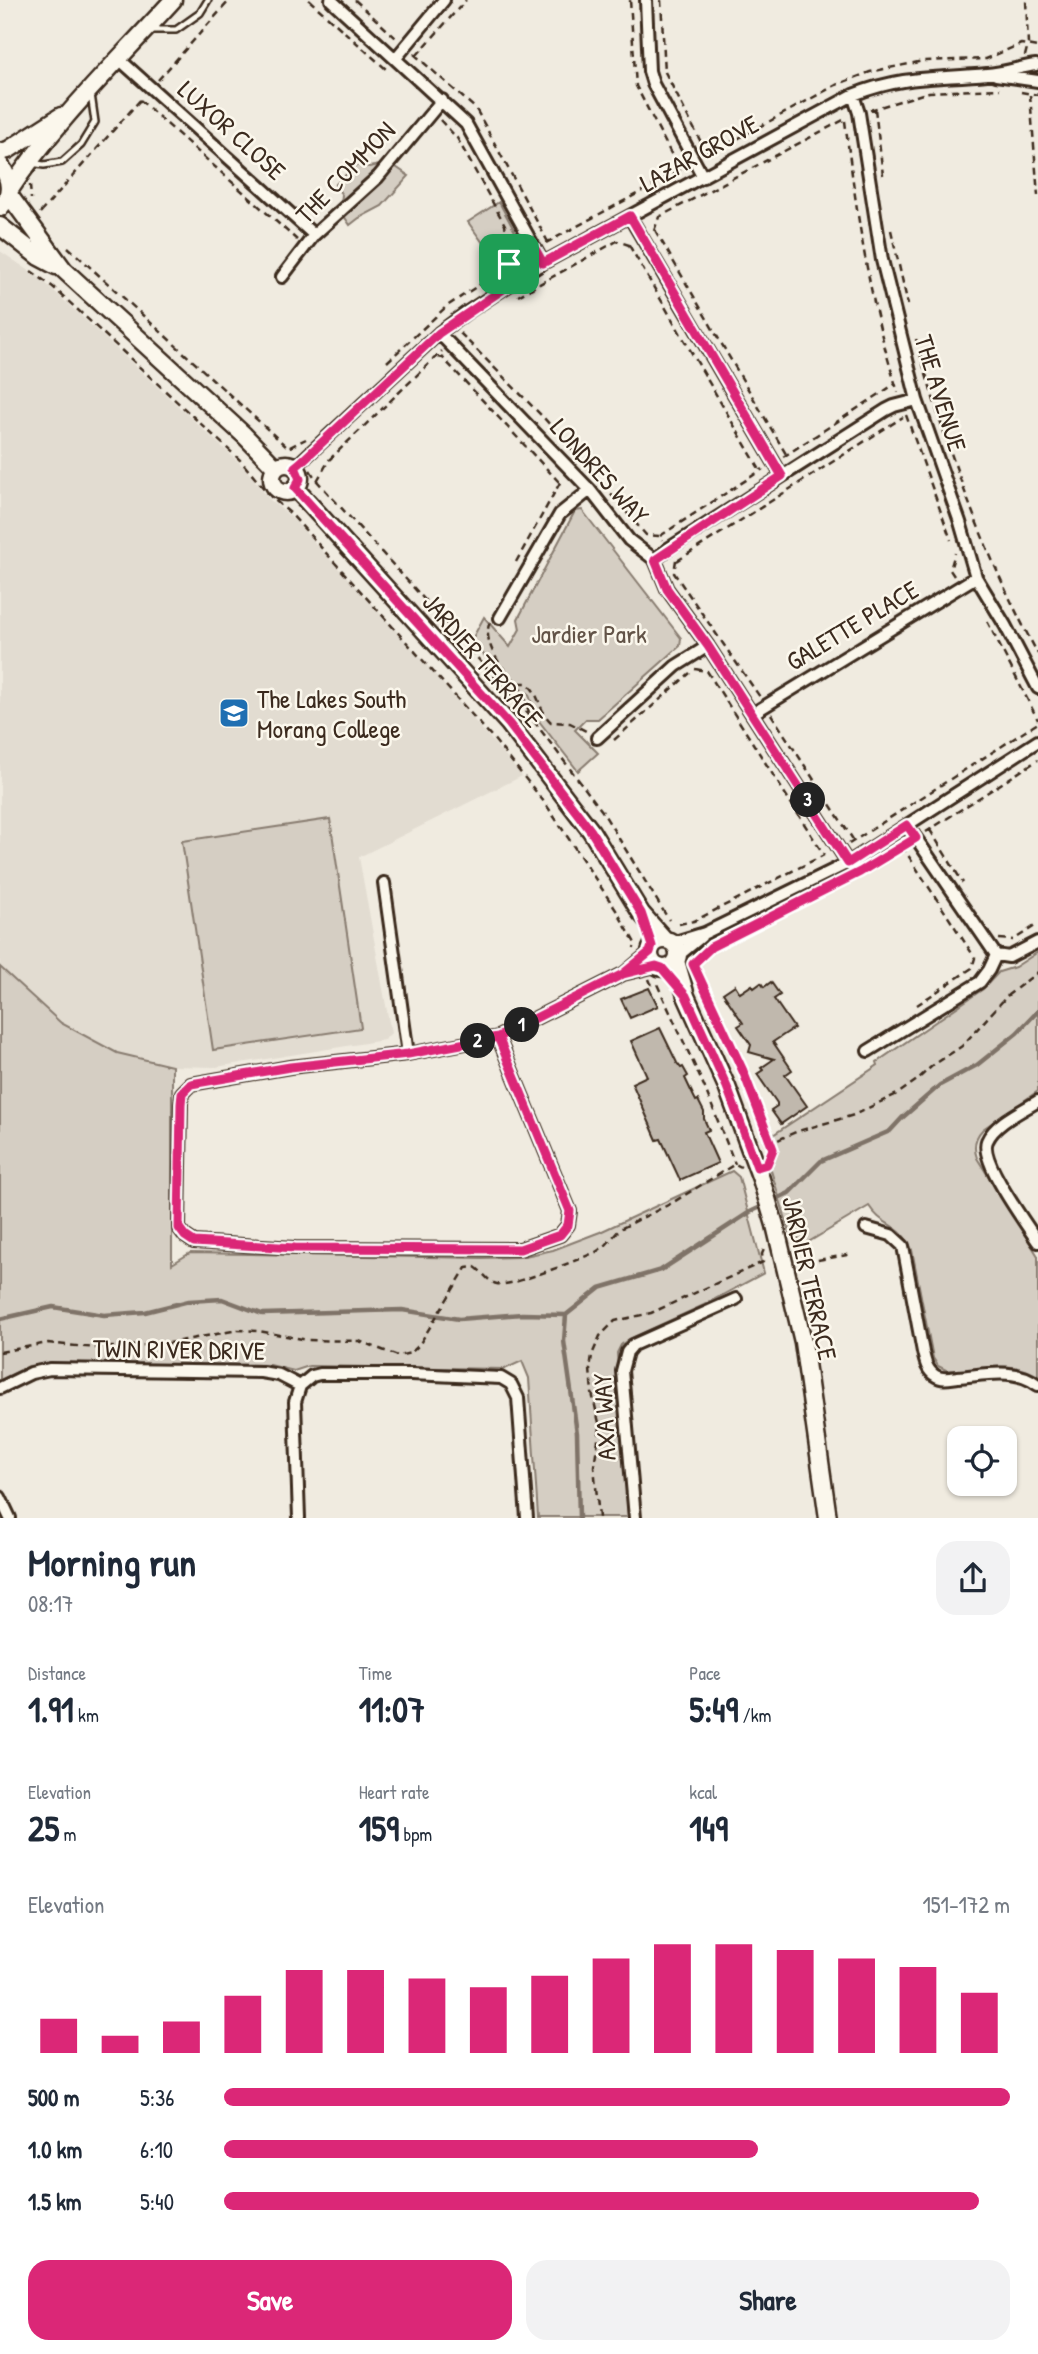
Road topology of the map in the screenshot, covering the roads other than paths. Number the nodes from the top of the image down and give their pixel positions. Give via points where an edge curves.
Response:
1 (173, 0) edge
2 (208, 0) edge
3 (331, 0) edge
4 (444, 0) edge
5 (646, 0) edge
6 (145, 30) junction
7 (396, 58) junction
8 (119, 59) junction
9 (1037, 63) edge
10 (990, 74) junction
11 (1038, 81) edge
12 (90, 91) junction
13 (853, 95) junction
14 (442, 100) junction
15 (77, 105) junction
16 (0, 152) edge
17 (28, 162) junction
18 (0, 165) edge
19 (703, 177) junction
20 (6, 198) edge
21 (630, 216) junction
22 (0, 226) edge
23 (314, 235) junction
24 (543, 263) junction
25 (64, 270) junction
26 (282, 277) dead end
27 (439, 333) junction
28 (917, 400) junction
29 (295, 467) junction
30 (276, 468) junction
31 (782, 476) junction
32 (295, 488) junction
33 (590, 490) junction
34 (655, 560) junction
35 (976, 577) junction
36 (500, 618) road end
37 (708, 646) junction
38 (1038, 688) edge
39 (752, 714) junction
40 (597, 737) road end
41 (1038, 741) edge
42 (907, 825) junction
43 (848, 863) junction
44 (384, 883) dead end
45 (1038, 942) edge
46 (996, 955) junction
47 (660, 956) junction
48 (498, 1037) junction
49 (868, 1051) dead end
50 (408, 1054) junction
51 (1038, 1101) edge
52 (866, 1228) dead end
53 (1038, 1242) edge
54 (736, 1299) dead end
55 (1038, 1385) edge
56 (300, 1386) junction
57 (0, 1388) edge
58 (0, 1497) edge
59 (825, 1500) junction
60 (10, 1517) edge
61 (299, 1517) edge
62 (527, 1517) edge
63 (635, 1517) edge
64 (822, 1517) edge
65 (828, 1517) edge

1 - 6 street
2 - 6 lane via 200,13 176,30
3 - 7 street
4 - 7 street
5 - 19 street via 649,71
6 - 8 street
7 - 14 street
8 - 12 street
8 - 23 street, LUXOR CLOSE
9 - 10 street, LAZAR GROVE
9 - 11 street
10 - 11 street, LAZAR GROVE
10 - 13 street, LAZAR GROVE via 905,79
12 - 15 street
12 - 17 lane via 95,122 81,145 62,162
13 - 19 street, LAZAR GROVE
13 - 28 street, THE AVENUE via 882,260
14 - 23 street, THE COMMON via 378,177
14 - 24 street via 466,124
15 - 16 street
15 - 17 street
17 - 20 street
18 - 20 street via 6,172
19 - 21 street, LAZAR GROVE
20 - 25 street
21 - 24 street, LAZAR GROVE
21 - 31 street
22 - 25 street
23 - 26 street, THE COMMON
24 - 27 street, LAZAR GROVE
25 - 30 street
27 - 29 street, LAZAR GROVE
27 - 33 street, LONDRES WAY
28 - 31 street via 894,406
28 - 35 street, THE AVENUE
29 - 30 street
29 - 32 street via 300,479
30 - 32 street via 272,480 276,487 285,491
31 - 34 street
32 - 47 street, JARDIER TERRACE via 517,734 591,831 641,913
33 - 34 street, LONDRES WAY via 629,540
33 - 36 street via 560,514
34 - 37 street, LONDRES WAY via 667,589
35 - 38 street, THE AVENUE
35 - 39 street, GALETTE PLACE
37 - 39 street, LONDRES WAY
37 - 40 street via 676,666
39 - 43 street, LONDRES WAY
41 - 42 street
42 - 43 street
42 - 46 street
43 - 47 street
44 - 50 street
45 - 46 street via 1009,957
46 - 49 street via 980,982
47 - 48 street
47 - 59 street, JARDIER TERRACE via 686,996 727,1087 775,1225 803,1342
48 - 50 street
48 - 50 street via 570,1211 568,1225 560,1235 520,1249 295,1248 194,1242 185,1236 179,1228 181,1104 182,1093 191,1084
51 - 53 street via 999,1127 985,1149 991,1167
52 - 55 street via 891,1235 903,1246 923,1352 933,1375 1014,1374
54 - 63 street, AXA WAY via 633,1345 627,1352 622,1370
56 - 57 street, TWIN RIVER DRIVE via 261,1372 50,1369
56 - 61 street via 295,1402
56 - 62 street via 320,1374 494,1377 506,1381 518,1398
58 - 60 street
59 - 64 street, JARDIER TERRACE
59 - 65 street, JARDIER TERRACE

